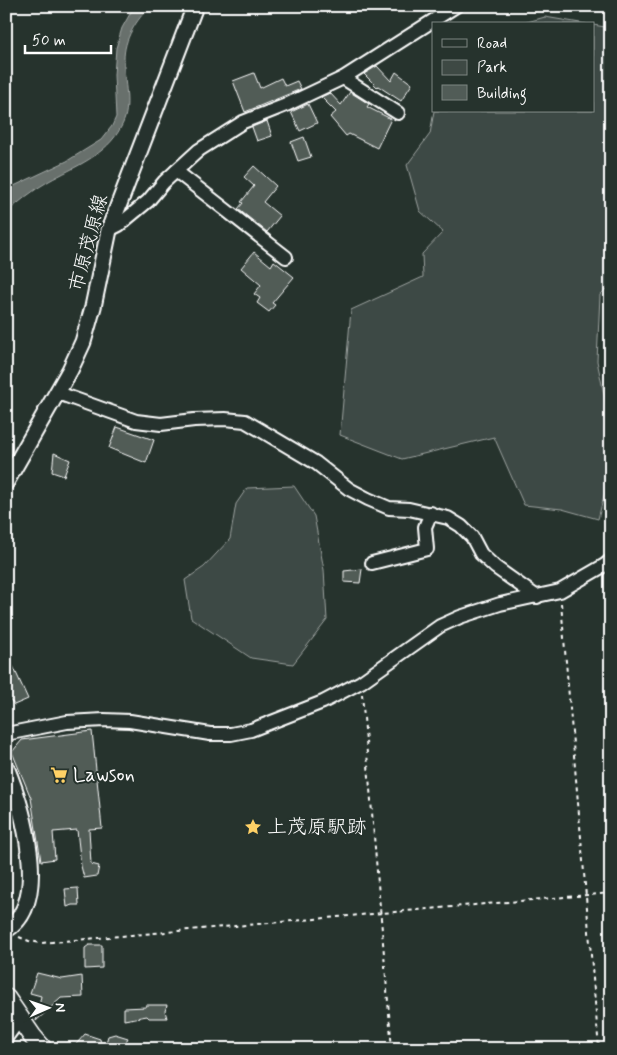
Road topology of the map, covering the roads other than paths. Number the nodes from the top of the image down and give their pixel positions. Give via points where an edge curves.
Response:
1 (456, 6) edge
2 (195, 7) edge
3 (343, 78) junction
4 (398, 114) dead end
5 (176, 171) junction
6 (109, 230) junction
7 (286, 257) dead end
8 (58, 393) junction
9 (6, 482) edge
10 (431, 513) junction
11 (611, 560) edge
12 (372, 563) dead end
13 (537, 597) junction
14 (6, 734) edge
15 (6, 767) edge
16 (9, 929) edge
17 (6, 998) edge
18 (20, 1019) junction
19 (6, 1038) edge
20 (43, 1049) edge

1 - 3 street
2 - 6 main road, 市原茂原線
3 - 4 street
3 - 5 street via 243,122 199,150
5 - 6 street via 148,201 119,226
5 - 7 street
6 - 8 main road, 市原茂原線 via 83,342
8 - 9 main road, 市原茂原線
8 - 10 street via 136,421 161,424 194,420 245,421 316,463 349,489 368,499 389,508
10 - 12 street via 425,527 427,549
10 - 13 street via 461,526 472,537 481,554
11 - 13 street via 560,591
13 - 14 street via 460,616 440,626 360,682 323,702 251,730 210,734 104,720 67,722
15 - 16 main road via 24,828 31,879 22,913
17 - 18 highway
18 - 19 street
18 - 20 highway

